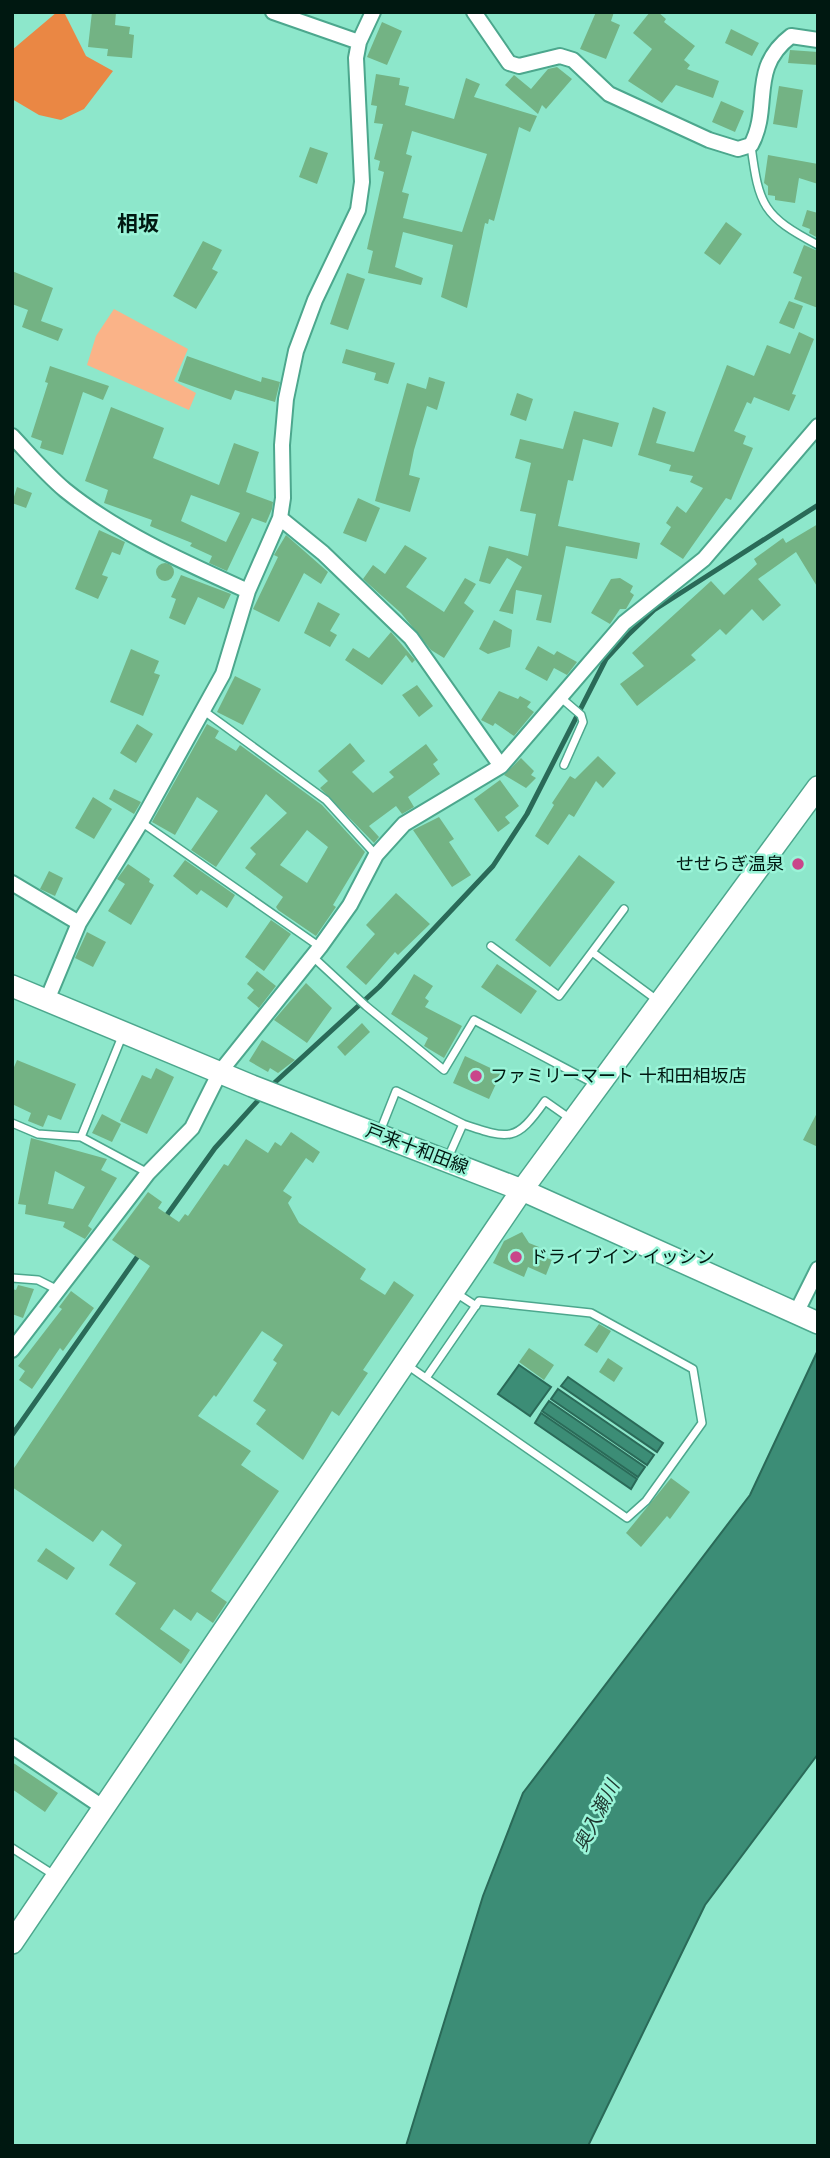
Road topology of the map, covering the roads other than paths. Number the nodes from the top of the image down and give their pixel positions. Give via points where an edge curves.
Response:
1 (274, 12) edge
2 (373, 12) edge
3 (474, 12) edge
4 (818, 40) edge
5 (359, 41) junction
6 (751, 145) junction
7 (818, 245) edge
8 (818, 426) edge
9 (12, 436) edge
10 (280, 518) junction
11 (248, 591) junction
12 (559, 697) junction
13 (204, 711) junction
14 (564, 765) dead end
15 (501, 766) junction
16 (818, 787) edge
17 (141, 821) junction
18 (376, 855) junction
19 (12, 883) edge
20 (624, 909) dead end
21 (79, 923) junction
22 (491, 946) dead end
23 (317, 952) junction
24 (592, 952) junction
25 (12, 986) edge
26 (47, 1000) junction
27 (660, 1003) junction
28 (123, 1033) junction
29 (220, 1072) junction
30 (599, 1086) junction
31 (573, 1121) junction
32 (12, 1123) edge
33 (463, 1124) junction
34 (379, 1134) junction
35 (81, 1137) junction
36 (447, 1161) junction
37 (148, 1173) junction
38 (522, 1191) junction
39 (818, 1269) edge
40 (12, 1278) edge
41 (59, 1290) junction
42 (454, 1293) junction
43 (475, 1306) junction
44 (806, 1318) edge
45 (12, 1350) edge
46 (407, 1364) junction
47 (426, 1378) junction
48 (12, 1746) edge
49 (104, 1808) junction
50 (12, 1848) edge
51 (57, 1877) junction
52 (12, 1943) edge

1 - 5 street
2 - 5 street
3 - 6 street via 509,63 560,57 573,60 609,94 709,140 738,149
4 - 6 street via 791,36 773,53 761,87 759,130
5 - 10 street via 362,182 358,210 296,352 286,399
6 - 7 lane via 760,199 792,232
8 - 12 street via 704,559 624,623
9 - 11 street via 63,489 88,507
10 - 11 street
10 - 15 street via 411,638
11 - 13 street via 223,674
12 - 14 lane via 583,722
12 - 15 street
13 - 17 street
13 - 18 lane via 326,800
15 - 18 street via 404,824
16 - 27 street
17 - 21 street
17 - 23 lane
18 - 23 street via 350,905
19 - 21 street
20 - 24 lane
21 - 26 street
22 - 24 lane via 559,996
23 - 29 street
23 - 30 lane via 358,999 444,1070 474,1020
24 - 27 lane
25 - 26 street, 戸来十和田線
26 - 28 street, 戸来十和田線
27 - 30 street
28 - 29 street, 戸来十和田線
28 - 35 lane
29 - 34 street, 戸来十和田線
29 - 37 street via 191,1128
30 - 31 street
31 - 33 lane via 545,1101 525,1130 499,1136
31 - 38 street
32 - 35 lane via 38,1134
33 - 34 lane via 396,1091
33 - 36 lane
34 - 36 street, 戸来十和田線
35 - 37 lane
36 - 38 street, 戸来十和田線
37 - 41 street
38 - 42 street
38 - 44 street, 戸来十和田線
39 - 44 street
40 - 41 lane via 38,1280
41 - 45 street
42 - 43 lane
42 - 46 street
43 - 47 lane
43 - 47 lane via 479,1300 592,1313 693,1370 702,1423 646,1501 627,1518
46 - 47 lane
46 - 49 street
48 - 49 street
49 - 51 street
50 - 51 lane
51 - 52 street

